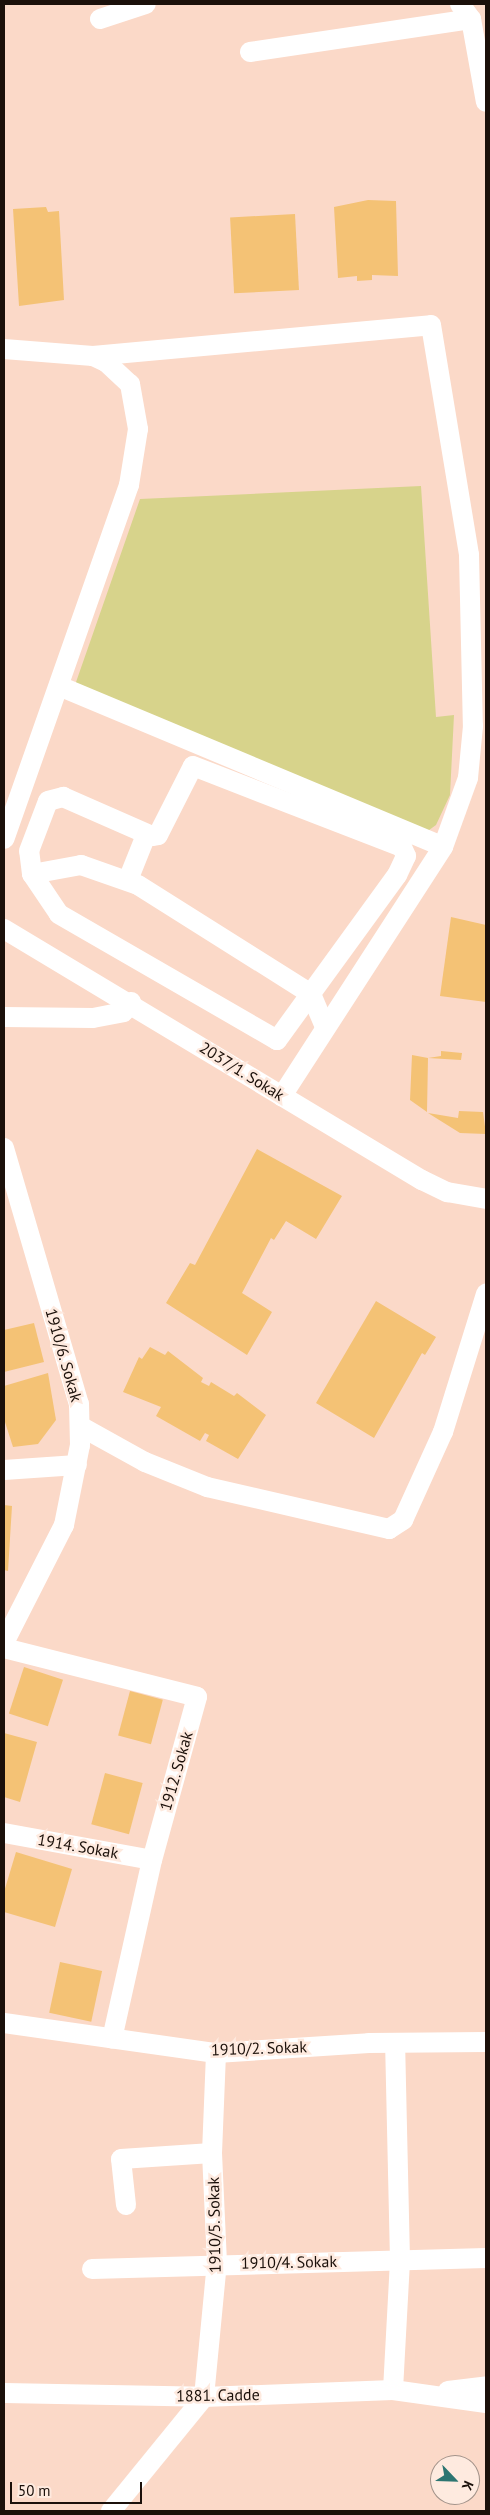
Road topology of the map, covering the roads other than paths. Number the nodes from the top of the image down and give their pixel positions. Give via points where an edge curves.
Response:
1 (146, 4) edge
2 (469, 9) edge
3 (100, 19) dead end
4 (250, 52) dead end
5 (486, 102) edge
6 (4, 350) edge
7 (94, 356) junction
8 (59, 686) junction
9 (486, 746) edge
10 (468, 778) junction
11 (146, 835) junction
12 (4, 839) edge
13 (443, 847) junction
14 (32, 874) junction
15 (128, 880) junction
16 (4, 929) edge
17 (311, 994) junction
18 (132, 1002) junction
19 (4, 1017) edge
20 (325, 1027) junction
21 (282, 1096) junction
22 (4, 1148) edge
23 (486, 1199) edge
24 (486, 1294) edge
25 (80, 1426) junction
26 (78, 1465) junction
27 (4, 1470) edge
28 (4, 1643) edge
29 (4, 1648) edge
30 (4, 1833) edge
31 (152, 1860) junction
32 (4, 2023) edge
33 (112, 2039) junction
34 (486, 2042) edge
35 (395, 2044) junction
36 (216, 2052) junction
37 (212, 2153) junction
38 (126, 2205) dead end
39 (486, 2258) edge
40 (400, 2260) junction
41 (218, 2263) junction
42 (92, 2269) dead end
43 (486, 2386) edge
44 (393, 2390) junction
45 (4, 2393) edge
46 (432, 2394) junction
47 (204, 2396) junction
48 (486, 2404) edge
49 (110, 2511) edge

1 - 3 street
2 - 4 street
2 - 5 street
6 - 7 street
7 - 8 street via 130,384 138,429 136,456
7 - 10 street via 431,325 469,555 473,707
8 - 12 street
8 - 13 street
9 - 10 street
10 - 13 street
11 - 14 street via 63,797 54,798 42,812 29,850
11 - 15 street
11 - 17 street via 158,835 193,766 402,847 406,856 398,875
13 - 20 street
14 - 15 street via 81,865
14 - 17 street via 59,914 274,1040 286,1033
15 - 17 street
16 - 18 street, 2037/1. Sokak
17 - 20 street
18 - 19 street via 123,1012 93,1018
18 - 21 street, 2037/1. Sokak
20 - 21 street
21 - 23 street, 2037/1. Sokak via 447,1192
22 - 25 street, 1910/6. Sokak via 79,1404
24 - 25 street via 443,1432 403,1520 389,1529 207,1487 145,1462
25 - 26 street, 1910/6. Sokak
26 - 27 street
26 - 28 street, 1910/6. Sokak via 64,1525
29 - 31 street, 1912. Sokak via 197,1697
30 - 31 street, 1914. Sokak
31 - 33 street, 1912. Sokak
32 - 33 street, 1910/2. Sokak
33 - 36 street, 1910/2. Sokak
34 - 35 street, 1910/2. Sokak
35 - 36 street, 1910/2. Sokak
35 - 40 street
36 - 37 street, 1910/5. Sokak
37 - 38 street via 120,2159
37 - 41 street, 1910/5. Sokak
39 - 40 street, 1910/4. Sokak
40 - 41 street, 1910/4. Sokak
40 - 44 street
41 - 42 street, 1910/4. Sokak
41 - 47 street, 1910/5. Sokak
43 - 46 street, 1881. Cadde
44 - 46 street, 1881. Cadde
44 - 47 street, 1881. Cadde
45 - 47 street, 1881. Cadde
46 - 48 street, 1881. Cadde
47 - 49 street

